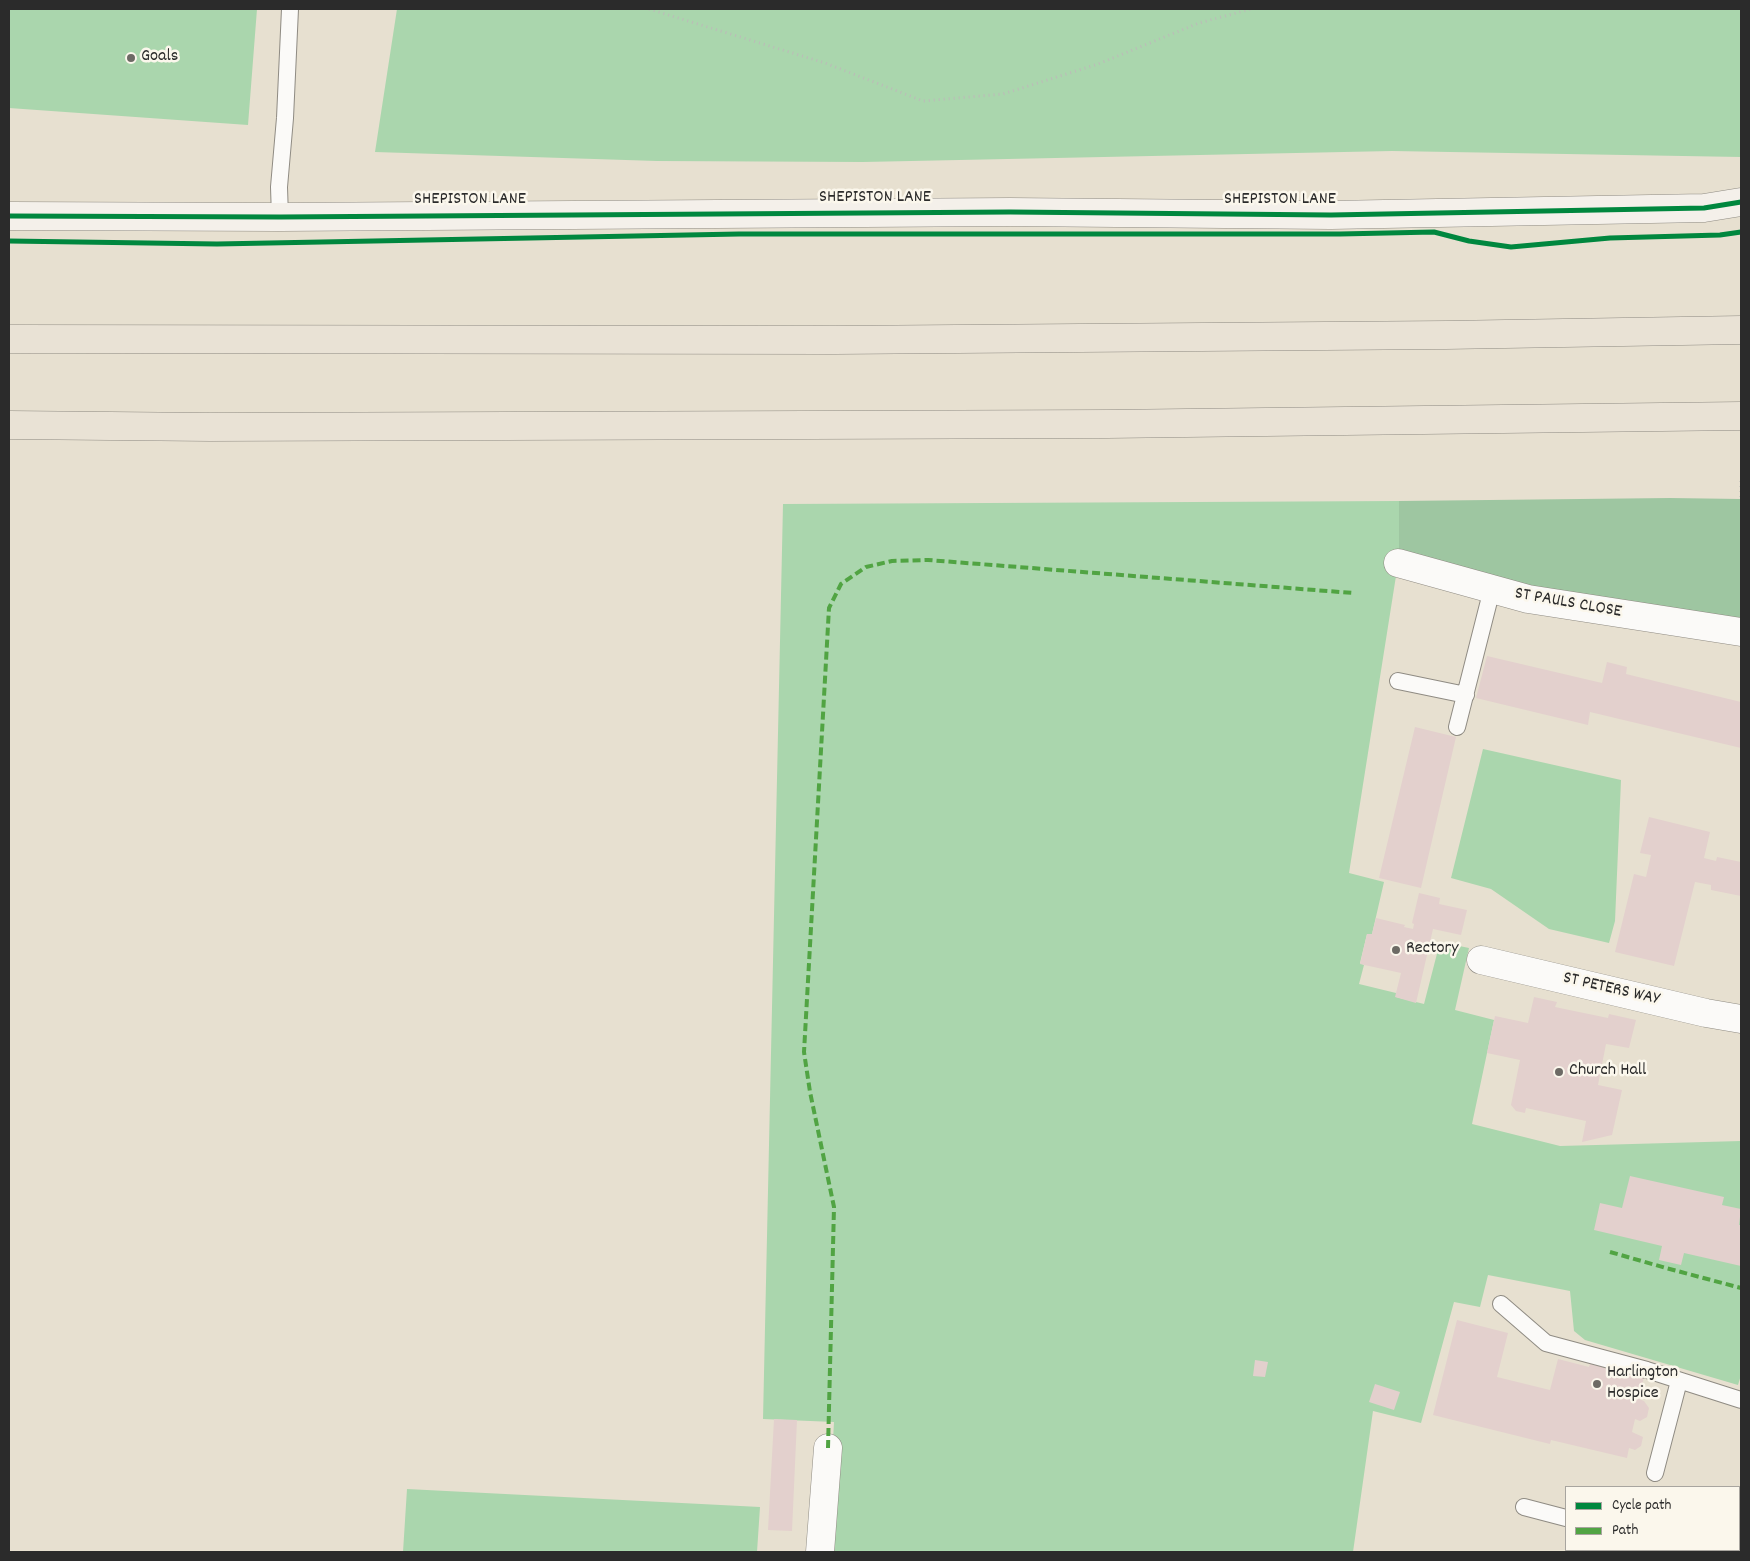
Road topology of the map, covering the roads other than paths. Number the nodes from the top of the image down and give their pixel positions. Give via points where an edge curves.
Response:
1 (290, 9) edge
2 (1741, 202) edge
3 (9, 216) edge
4 (280, 217) junction
5 (1741, 330) edge
6 (9, 339) edge
7 (1741, 416) edge
8 (9, 425) edge
9 (1398, 563) dead end
10 (1492, 589) junction
11 (1741, 632) edge
12 (1398, 681) dead end
13 (1466, 695) junction
14 (1457, 727) dead end
15 (1481, 960) dead end
16 (1741, 1019) edge
17 (1501, 1304) dead end
18 (1679, 1381) junction
19 (1741, 1400) edge
20 (828, 1448) dead end
21 (1655, 1473) dead end
22 (1524, 1507) dead end
23 (1565, 1518) edge
24 (820, 1552) edge

1 - 4 lane
2 - 4 street, SHEPISTON LANE via 1704,208 1331,215 1010,212
3 - 4 street, SHEPISTON LANE
5 - 6 highway via 844,340
7 - 8 highway via 1087,424
9 - 10 street, ST PAULS CLOSE
10 - 11 street, ST PAULS CLOSE via 1528,598
10 - 13 lane
12 - 13 lane
13 - 14 lane
15 - 16 street, ST PETERS WAY
17 - 18 lane via 1546,1343
18 - 19 lane
18 - 21 lane
20 - 24 street
22 - 23 lane

